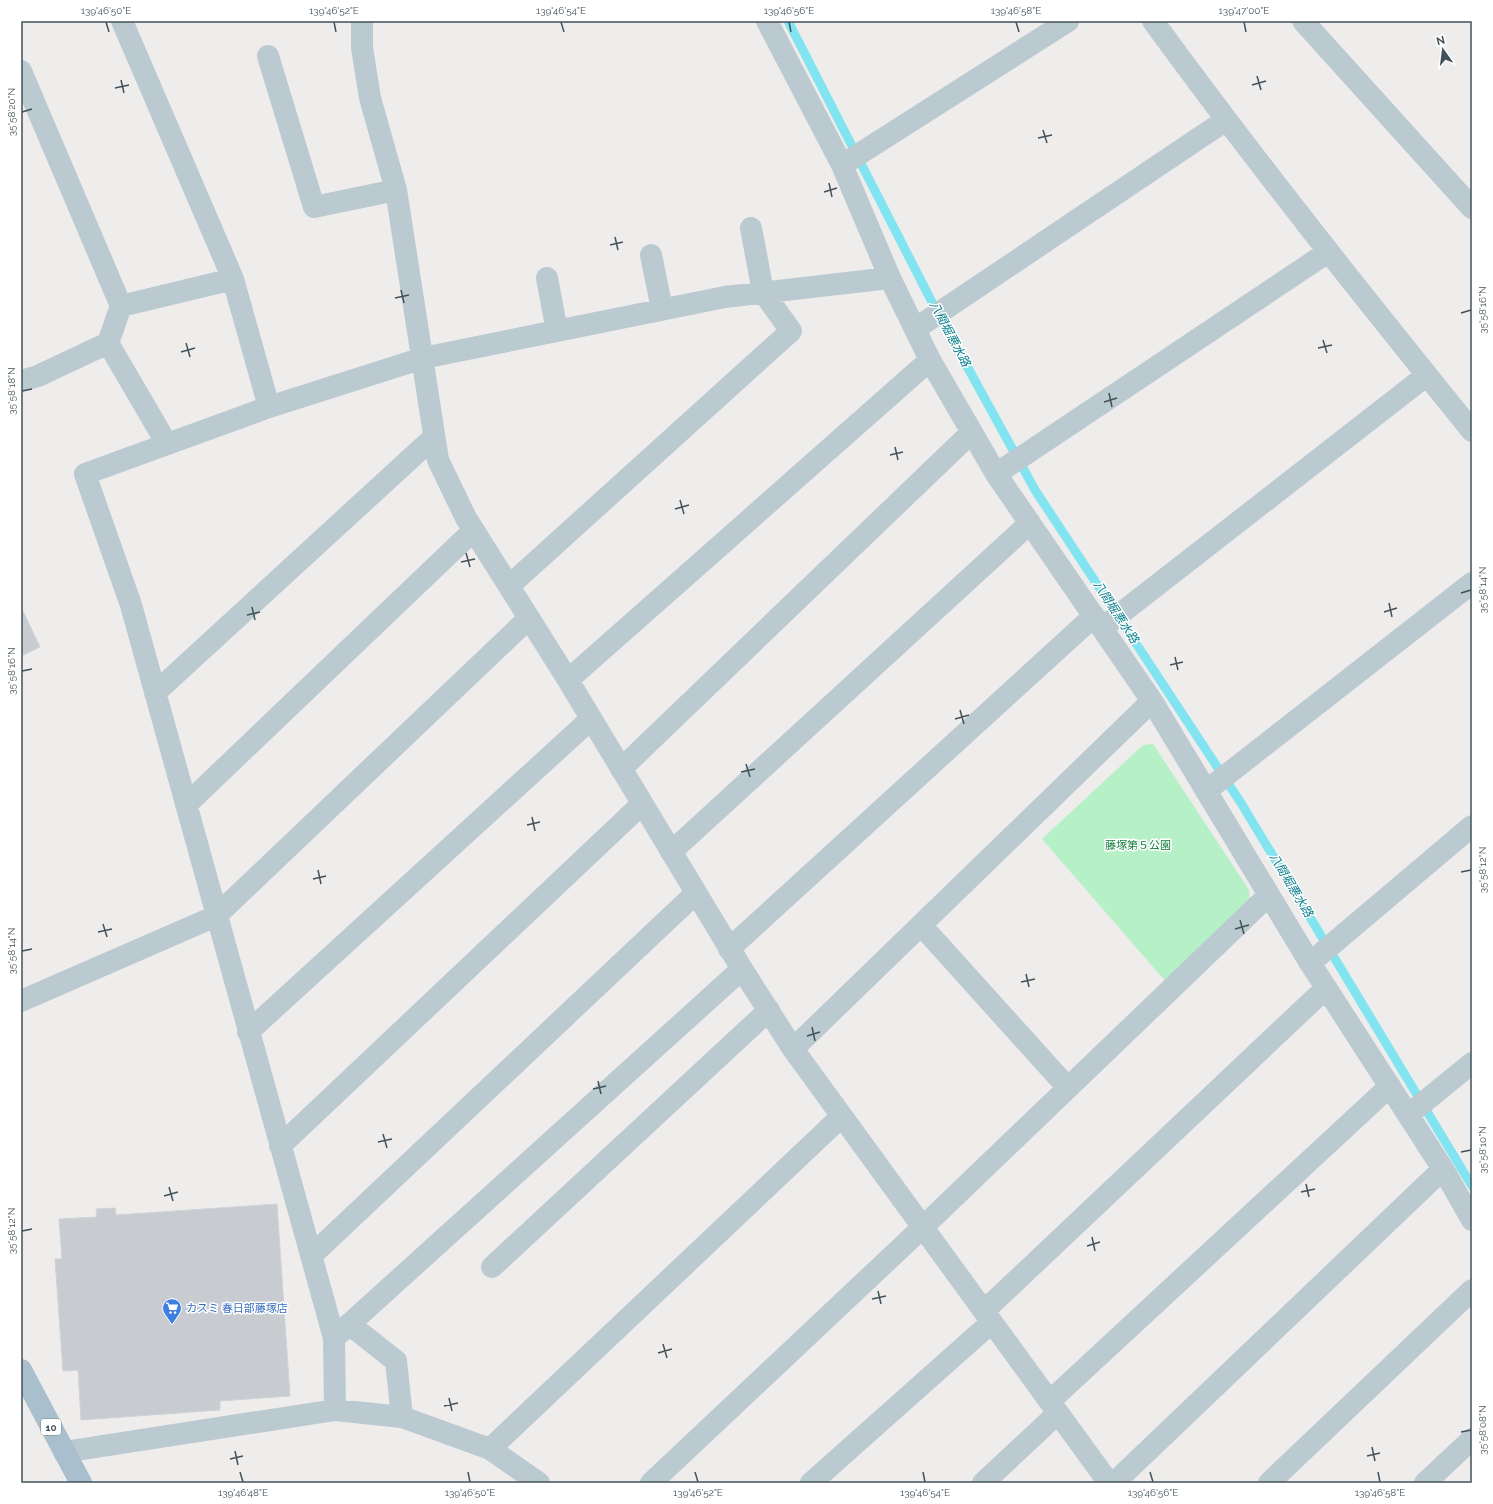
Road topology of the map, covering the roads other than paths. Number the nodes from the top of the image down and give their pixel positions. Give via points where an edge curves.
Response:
1 (122, 21) edge
2 (362, 21) edge
3 (767, 21) edge
4 (1068, 21) edge
5 (1154, 21) edge
6 (1303, 21) edge
7 (268, 56) dead end
8 (21, 70) edge
9 (1226, 120) junction
10 (842, 165) junction
11 (396, 190) junction
12 (1472, 208) edge
13 (751, 228) dead end
14 (1328, 252) junction
15 (651, 255) dead end
16 (547, 278) dead end
17 (890, 278) junction
18 (233, 279) junction
19 (763, 292) junction
20 (121, 306) junction
21 (662, 309) junction
22 (915, 329) junction
23 (557, 331) junction
24 (108, 343) junction
25 (423, 358) junction
26 (930, 360) junction
27 (1427, 375) junction
28 (21, 381) edge
29 (269, 407) junction
30 (1472, 431) edge
31 (972, 432) junction
32 (434, 437) junction
33 (167, 444) junction
34 (996, 474) junction
35 (1030, 523) junction
36 (474, 530) junction
37 (1472, 583) edge
38 (509, 586) junction
39 (529, 618) junction
40 (1098, 622) junction
41 (568, 680) junction
42 (155, 693) junction
43 (1152, 701) junction
44 (591, 719) junction
45 (622, 769) junction
46 (1206, 791) junction
47 (642, 804) junction
48 (186, 805) junction
49 (1472, 826) edge
50 (671, 852) junction
51 (696, 893) junction
52 (1269, 895) junction
53 (216, 916) junction
54 (921, 925) junction
55 (729, 949) junction
56 (1310, 963) junction
57 (742, 969) junction
58 (1326, 988) junction
59 (21, 1001) edge
60 (768, 1010) junction
61 (248, 1032) junction
62 (793, 1049) junction
63 (1472, 1063) edge
64 (1390, 1086) junction
65 (1068, 1088) junction
66 (1408, 1115) junction
67 (842, 1116) junction
68 (280, 1146) junction
69 (1443, 1169) junction
70 (1472, 1220) edge
71 (923, 1227) junction
72 (311, 1256) junction
73 (492, 1267) dead end
74 (1472, 1290) edge
75 (988, 1316) junction
76 (341, 1331) junction
77 (21, 1370) edge
78 (29, 1400) edge
79 (1054, 1407) junction
80 (335, 1410) junction
81 (402, 1417) junction
82 (1472, 1439) edge
83 (490, 1449) junction
84 (64, 1452) junction
85 (81, 1483) edge
86 (539, 1483) edge
87 (651, 1483) edge
88 (810, 1483) edge
89 (983, 1483) edge
90 (1110, 1483) edge
91 (1114, 1483) edge
92 (1269, 1483) edge
93 (1425, 1483) edge

1 - 18 street
2 - 11 street via 362,48 370,98
3 - 10 street
4 - 10 street
5 - 9 street
6 - 12 street
7 - 11 street via 314,207
8 - 20 street
9 - 14 street
9 - 22 street
10 - 17 street
11 - 25 street
13 - 19 street
14 - 27 street
14 - 34 street
15 - 21 street
16 - 23 street
17 - 19 street
17 - 22 street
18 - 20 street
18 - 29 street
19 - 21 street
19 - 38 street via 791,331
20 - 24 street
21 - 23 street
22 - 26 street
23 - 25 street
24 - 28 street via 38,376
24 - 33 street
25 - 29 street
25 - 32 street
26 - 31 street
26 - 41 street
27 - 30 street
27 - 40 street
29 - 33 street
31 - 34 street
31 - 45 street
32 - 36 street via 438,460
32 - 42 street
33 - 42 street via 85,474 131,605
34 - 35 street
35 - 40 street
35 - 50 street
36 - 38 street
36 - 48 street
37 - 46 street
38 - 39 street
39 - 41 street
39 - 53 street
40 - 43 street
40 - 55 street
41 - 44 street
42 - 48 street
43 - 46 street
43 - 54 street
44 - 45 street
44 - 61 street
45 - 47 street
46 - 52 street
47 - 50 street
47 - 68 street
48 - 53 street
49 - 56 street
50 - 51 street
51 - 55 street
51 - 72 street
52 - 56 street
52 - 65 street
53 - 59 street
53 - 61 street
54 - 62 street
54 - 65 street
55 - 57 street
56 - 58 street
57 - 60 street
57 - 76 street
58 - 64 street
58 - 75 street
60 - 62 street
60 - 73 street
61 - 68 street
62 - 67 street
63 - 66 street
64 - 66 street
64 - 79 street
65 - 71 street
66 - 69 street
67 - 71 street
67 - 83 street
68 - 72 street
69 - 70 street
69 - 91 street
71 - 75 street
71 - 87 street
72 - 76 street
74 - 92 street
75 - 79 street
75 - 88 street
76 - 80 street
76 - 81 street via 396,1361
77 - 78 main road, 10
78 - 84 main road, 10
79 - 89 street
79 - 90 street
80 - 81 street
80 - 84 street
81 - 83 street
82 - 93 street
83 - 86 street
84 - 85 main road, 10

